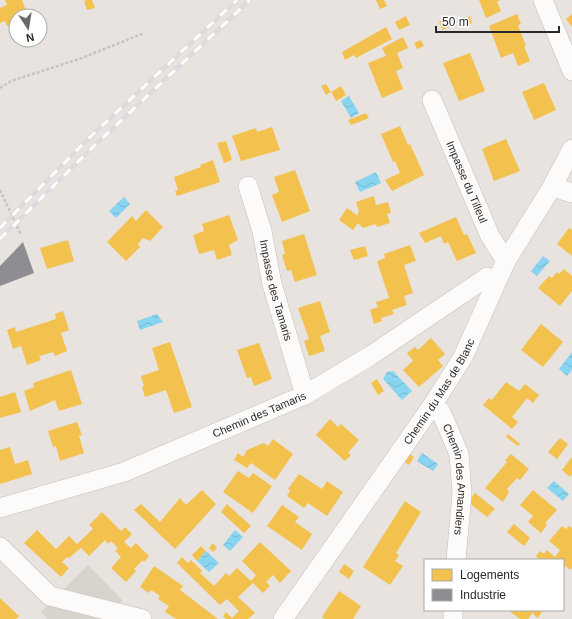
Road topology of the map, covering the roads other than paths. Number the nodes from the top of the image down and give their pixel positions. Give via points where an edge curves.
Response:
1 (543, 0) edge
2 (572, 71) edge
3 (432, 100) dead end
4 (572, 150) edge
5 (248, 186) dead end
6 (552, 187) junction
7 (572, 193) edge
8 (506, 261) junction
9 (496, 281) junction
10 (305, 395) junction
11 (432, 406) junction
12 (0, 508) edge
13 (0, 547) edge
14 (456, 559) edge
15 (142, 619) edge
16 (283, 619) edge

1 - 2 street
3 - 8 street, Impasse du Tilleul via 490,236
4 - 6 street, Chemin du Mas de Blanc
5 - 10 street, Impasse des Tamaris via 262,231 272,284
6 - 7 street
6 - 8 street, Chemin du Mas de Blanc
8 - 9 street, Chemin du Mas de Blanc
9 - 10 street, Chemin des Tamaris via 487,277 370,356
9 - 11 street, Chemin du Mas de Blanc via 463,357
10 - 12 street, Chemin des Tamaris via 130,469
11 - 14 street, Chemin des Amandiers via 441,412 459,454 462,494
11 - 16 street, Chemin du Mas de Blanc
13 - 15 street via 50,596

